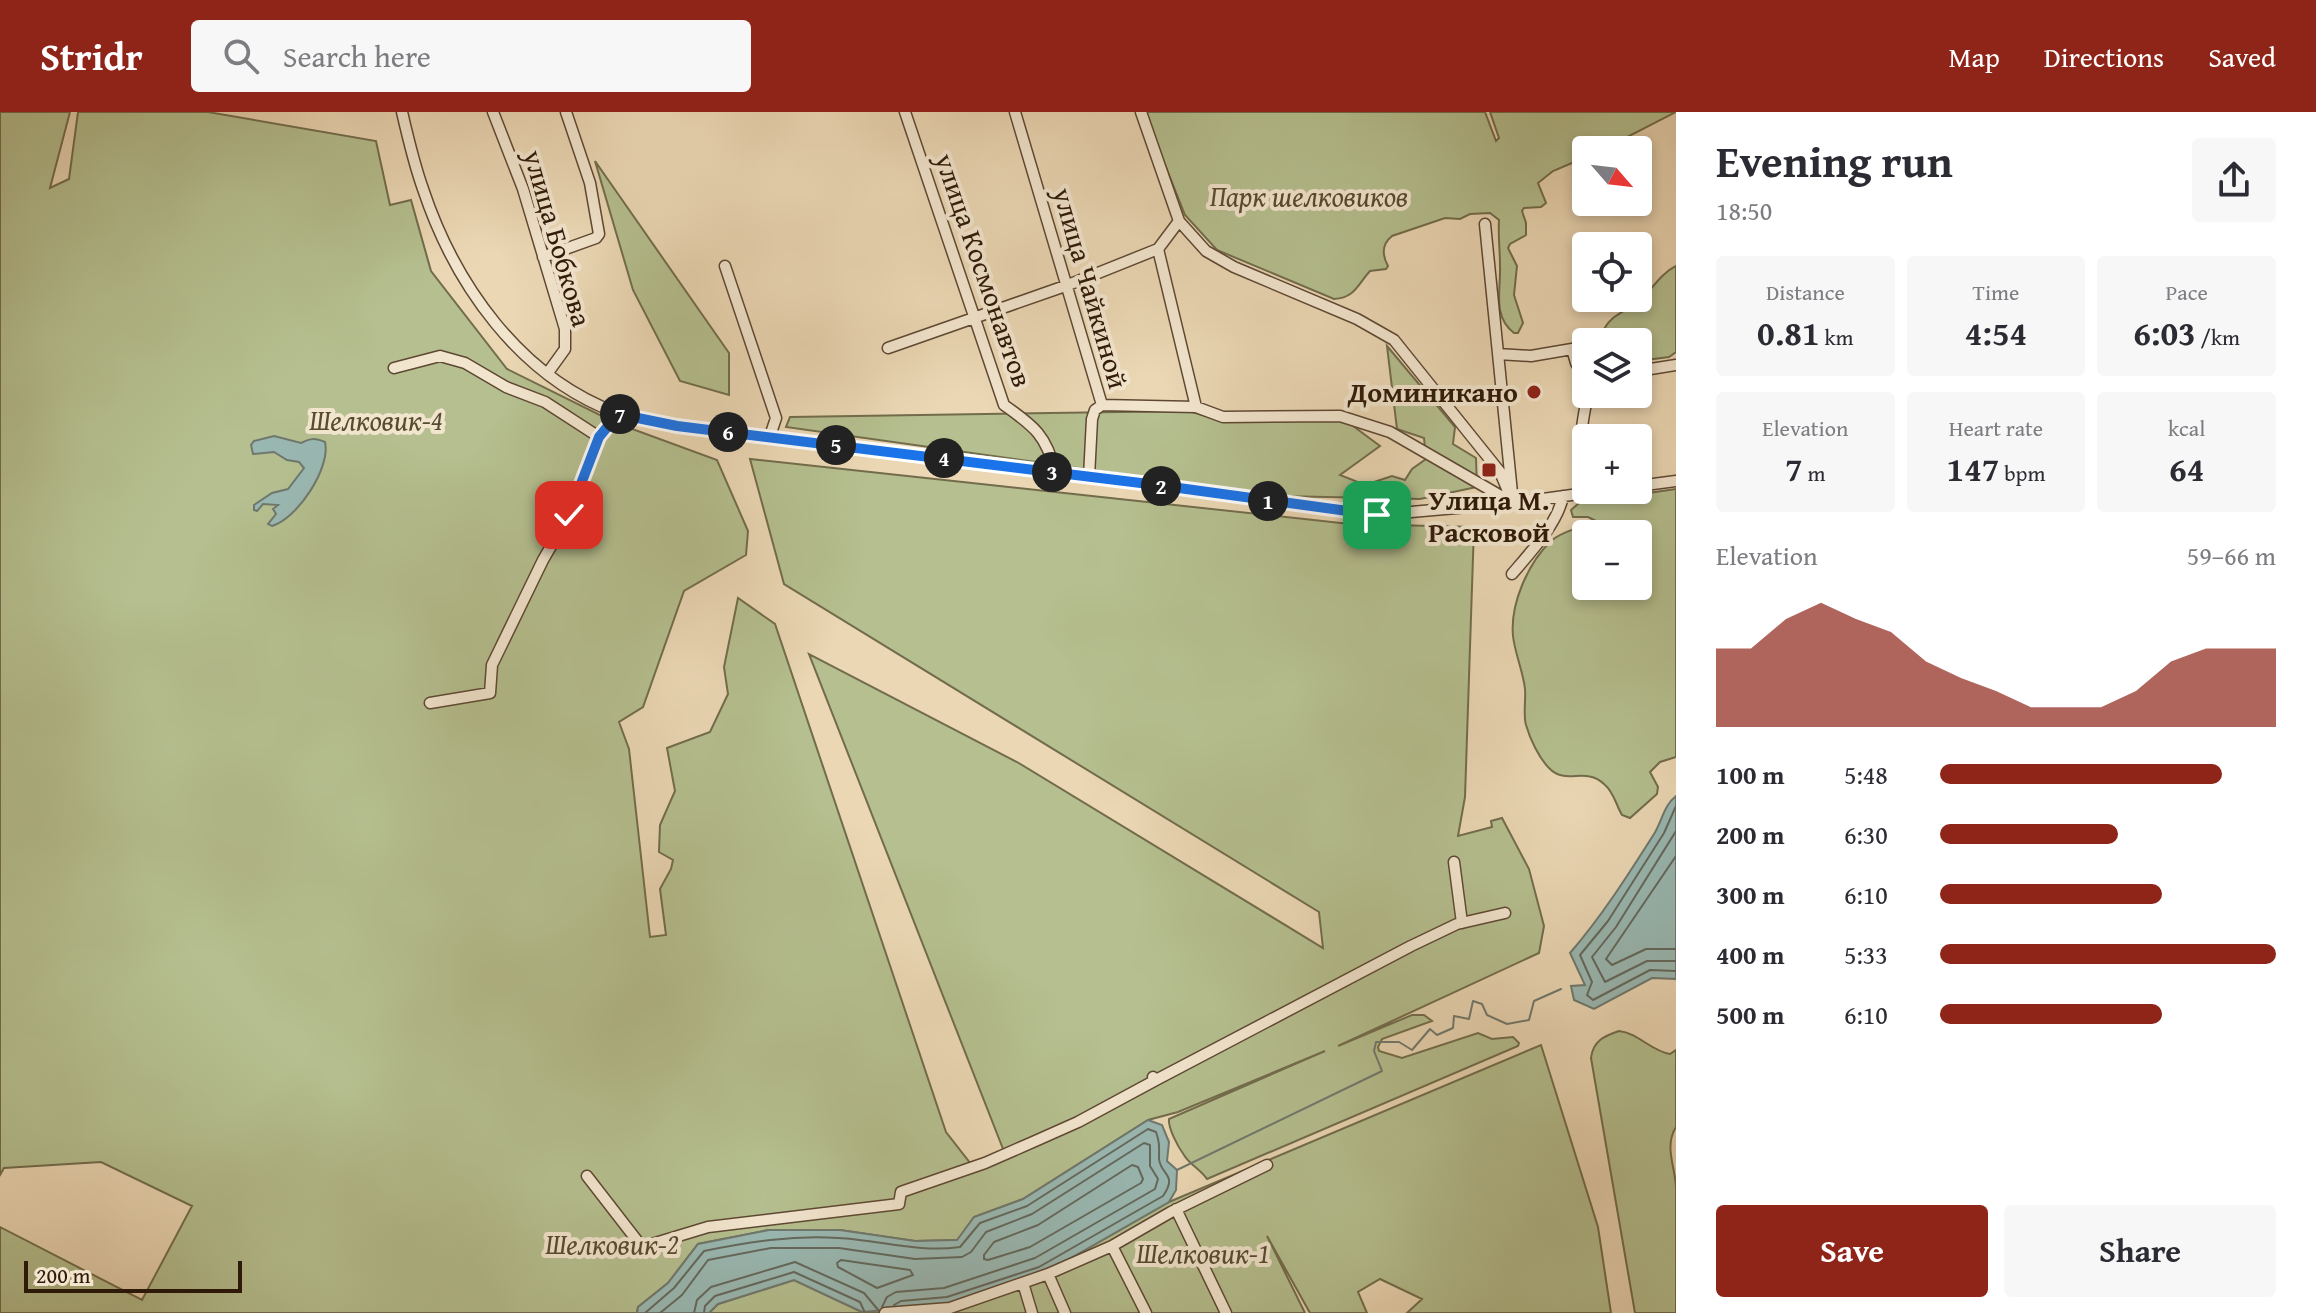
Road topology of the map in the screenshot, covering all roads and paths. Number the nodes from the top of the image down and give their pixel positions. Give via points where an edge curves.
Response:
1 (402, 112) edge
2 (493, 112) edge
3 (566, 112) edge
4 (905, 112) edge
5 (1015, 112) edge
6 (1141, 112) edge
7 (1179, 221) junction
8 (1485, 224) dead end
9 (1158, 249) junction
10 (543, 257) junction
11 (725, 266) dead end
12 (1068, 285) junction
13 (975, 318) junction
14 (888, 348) dead end
15 (1572, 349) edge
16 (1498, 354) junction
17 (1676, 365) edge
18 (394, 368) dead end
19 (1652, 369) edge
20 (547, 374) junction
21 (1102, 405) junction
22 (1196, 407) junction
23 (618, 414) junction
24 (770, 436) junction
25 (599, 437) junction
26 (1510, 464) junction
27 (1055, 472) junction
28 (1500, 472) junction
29 (1089, 477) junction
30 (1676, 481) edge
31 (1652, 484) edge
32 (1572, 495) edge
33 (1563, 496) junction
34 (1513, 503) junction
35 (1512, 574) dead end
36 (430, 703) dead end
37 (1454, 862) dead end
38 (1505, 913) dead end
39 (1462, 923) junction
40 (1267, 1165) dead end
41 (587, 1176) dead end
42 (1176, 1209) junction
43 (1112, 1246) junction
44 (1048, 1274) junction
45 (1023, 1283) junction
46 (957, 1310) edge
47 (887, 1313) edge
48 (1032, 1313) edge
49 (1065, 1313) edge
50 (1146, 1313) edge
51 (1226, 1313) edge

1 - 20 street via 443,238 478,301 514,347
2 - 10 street, улица Бобкова
3 - 10 street via 590,183 599,234
4 - 13 street, улица Космонавтов
5 - 12 street, улица Чайкиной
6 - 7 street
7 - 9 street
7 - 28 street via 1206,251 1234,267 1394,340
8 - 16 street
9 - 12 street
9 - 22 street
10 - 20 street, улица Бобкова via 565,329 565,349
11 - 24 street via 776,418
12 - 13 street
12 - 21 street, улица Чайкиной
13 - 14 street
13 - 27 street, улица Космонавтов via 1004,405 1026,420 1049,447
15 - 16 street via 1531,356
16 - 26 street
17 - 19 street
18 - 25 street via 440,356 465,363 545,402
20 - 23 street
21 - 22 street
21 - 29 street, улица Чайкиной via 1092,419
22 - 34 street via 1223,417 1340,416 1390,432
23 - 24 street
23 - 25 street
24 - 27 street
25 - 36 street via 569,515 492,665 490,693
26 - 28 street
26 - 34 street
27 - 29 street
28 - 34 street
29 - 34 street via 1377,515
30 - 31 street
32 - 33 street
33 - 34 street
33 - 35 street via 1542,538
37 - 39 street
38 - 39 street
39 - 41 street via 1078,1122 901,1192 899,1204 708,1227 642,1247
40 - 42 street
42 - 43 street
42 - 51 street
43 - 44 street
43 - 50 street
44 - 45 street
44 - 49 street
45 - 46 street
45 - 48 street
46 - 47 street

